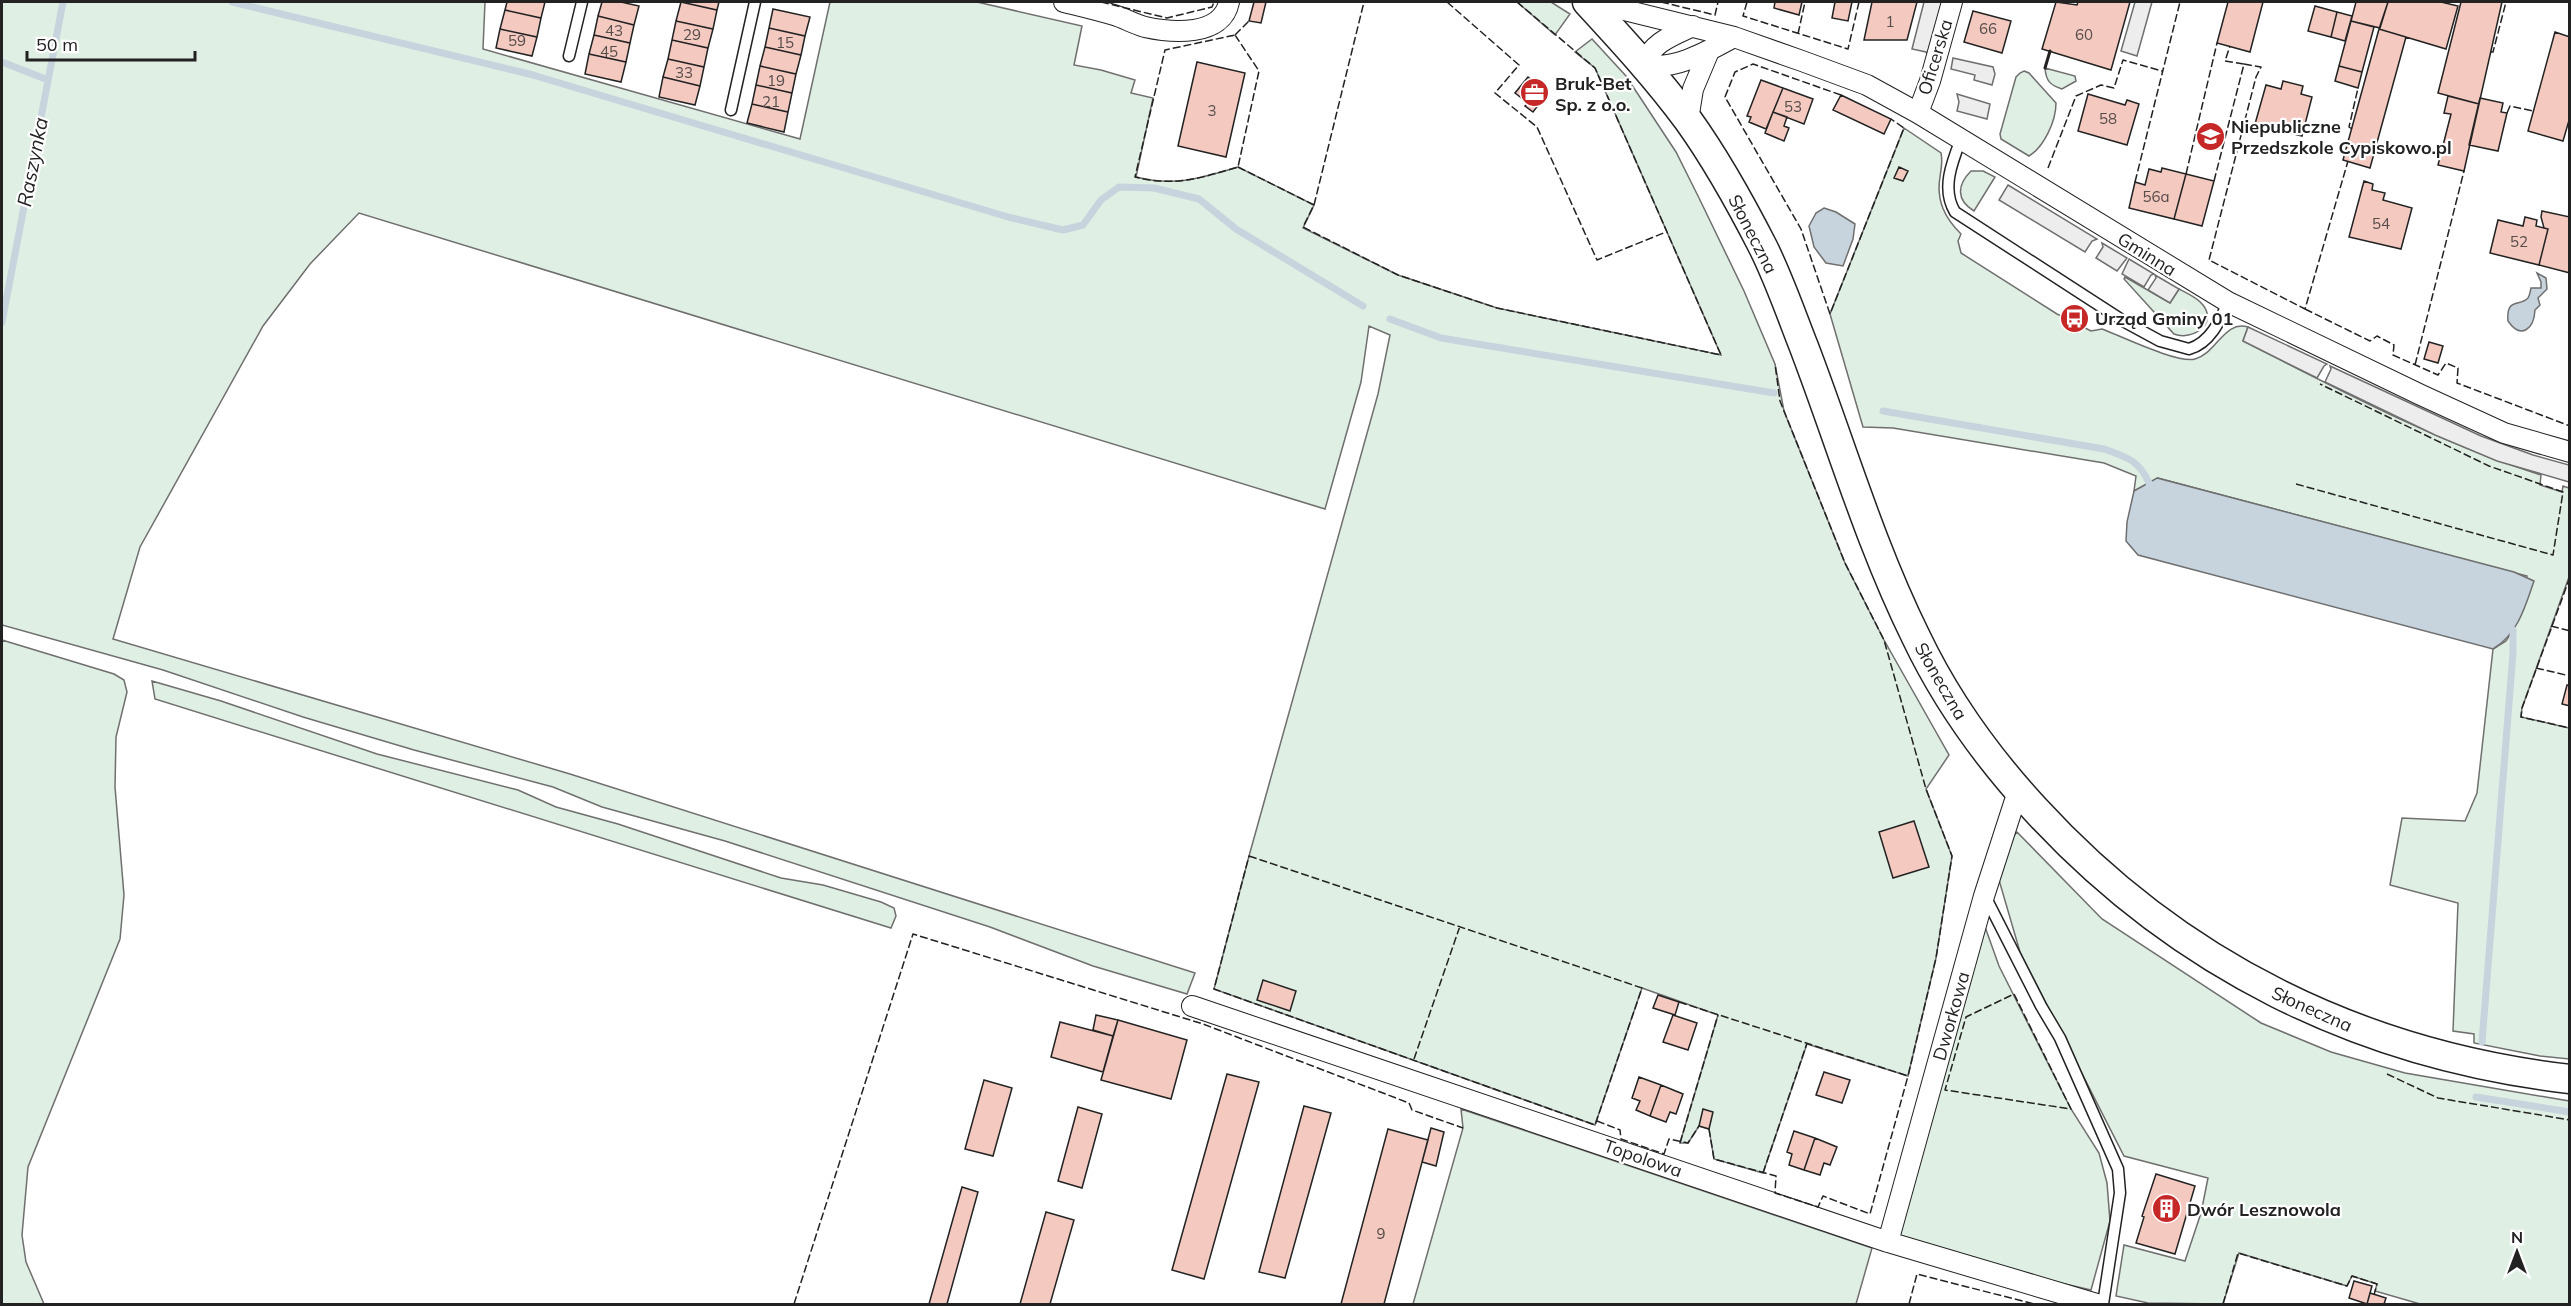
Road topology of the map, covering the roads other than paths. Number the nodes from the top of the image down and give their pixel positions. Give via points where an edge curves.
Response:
1 (582, 2) edge
2 (755, 2) edge
3 (1064, 2) edge
4 (1229, 2) edge
5 (1587, 2) edge
6 (1592, 2) edge
7 (1952, 2) edge
8 (1693, 27) junction
9 (1727, 36) junction
10 (1709, 51) junction
11 (569, 56) dead end
12 (1644, 64) junction
13 (730, 110) dead end
14 (1918, 113) junction
15 (1688, 120) junction
16 (1960, 139) junction
17 (2228, 302) junction
18 (2570, 452) edge
19 (2018, 791) junction
20 (1984, 896) junction
21 (1192, 1006) dead end
22 (2570, 1079) edge
23 (1888, 1242) junction
24 (2097, 1305) edge
25 (2103, 1305) edge

1 - 11 lane
2 - 13 lane
3 - 4 street via 1169,31 1208,27 1220,21
5 - 12 main road, Słoneczna
6 - 8 street, Gminna
7 - 14 street, Oficerska
8 - 9 street, Gminna
8 - 12 street via 1651,50
9 - 10 street
9 - 14 street, Gminna via 1867,85
10 - 12 street via 1663,66
10 - 15 street via 1693,89
12 - 15 main road, Słoneczna
14 - 16 street, Gminna
15 - 19 main road, Słoneczna via 1763,248 1879,555 1917,640 1968,729
16 - 17 street, Gminna
16 - 17 lane via 1947,189 1955,212 2125,322 2160,341 2188,349 2204,341 2219,324
17 - 18 street, Gminna via 2504,433
19 - 20 street, Dworkowa
19 - 22 main road, Słoneczna via 2109,883 2158,922 2200,951 2285,999 2333,1021 2438,1056
20 - 23 street, Dworkowa
20 - 25 lane via 2060,1038 2118,1169 2120,1193
21 - 23 street, Topolowa
23 - 24 street, Topolowa

